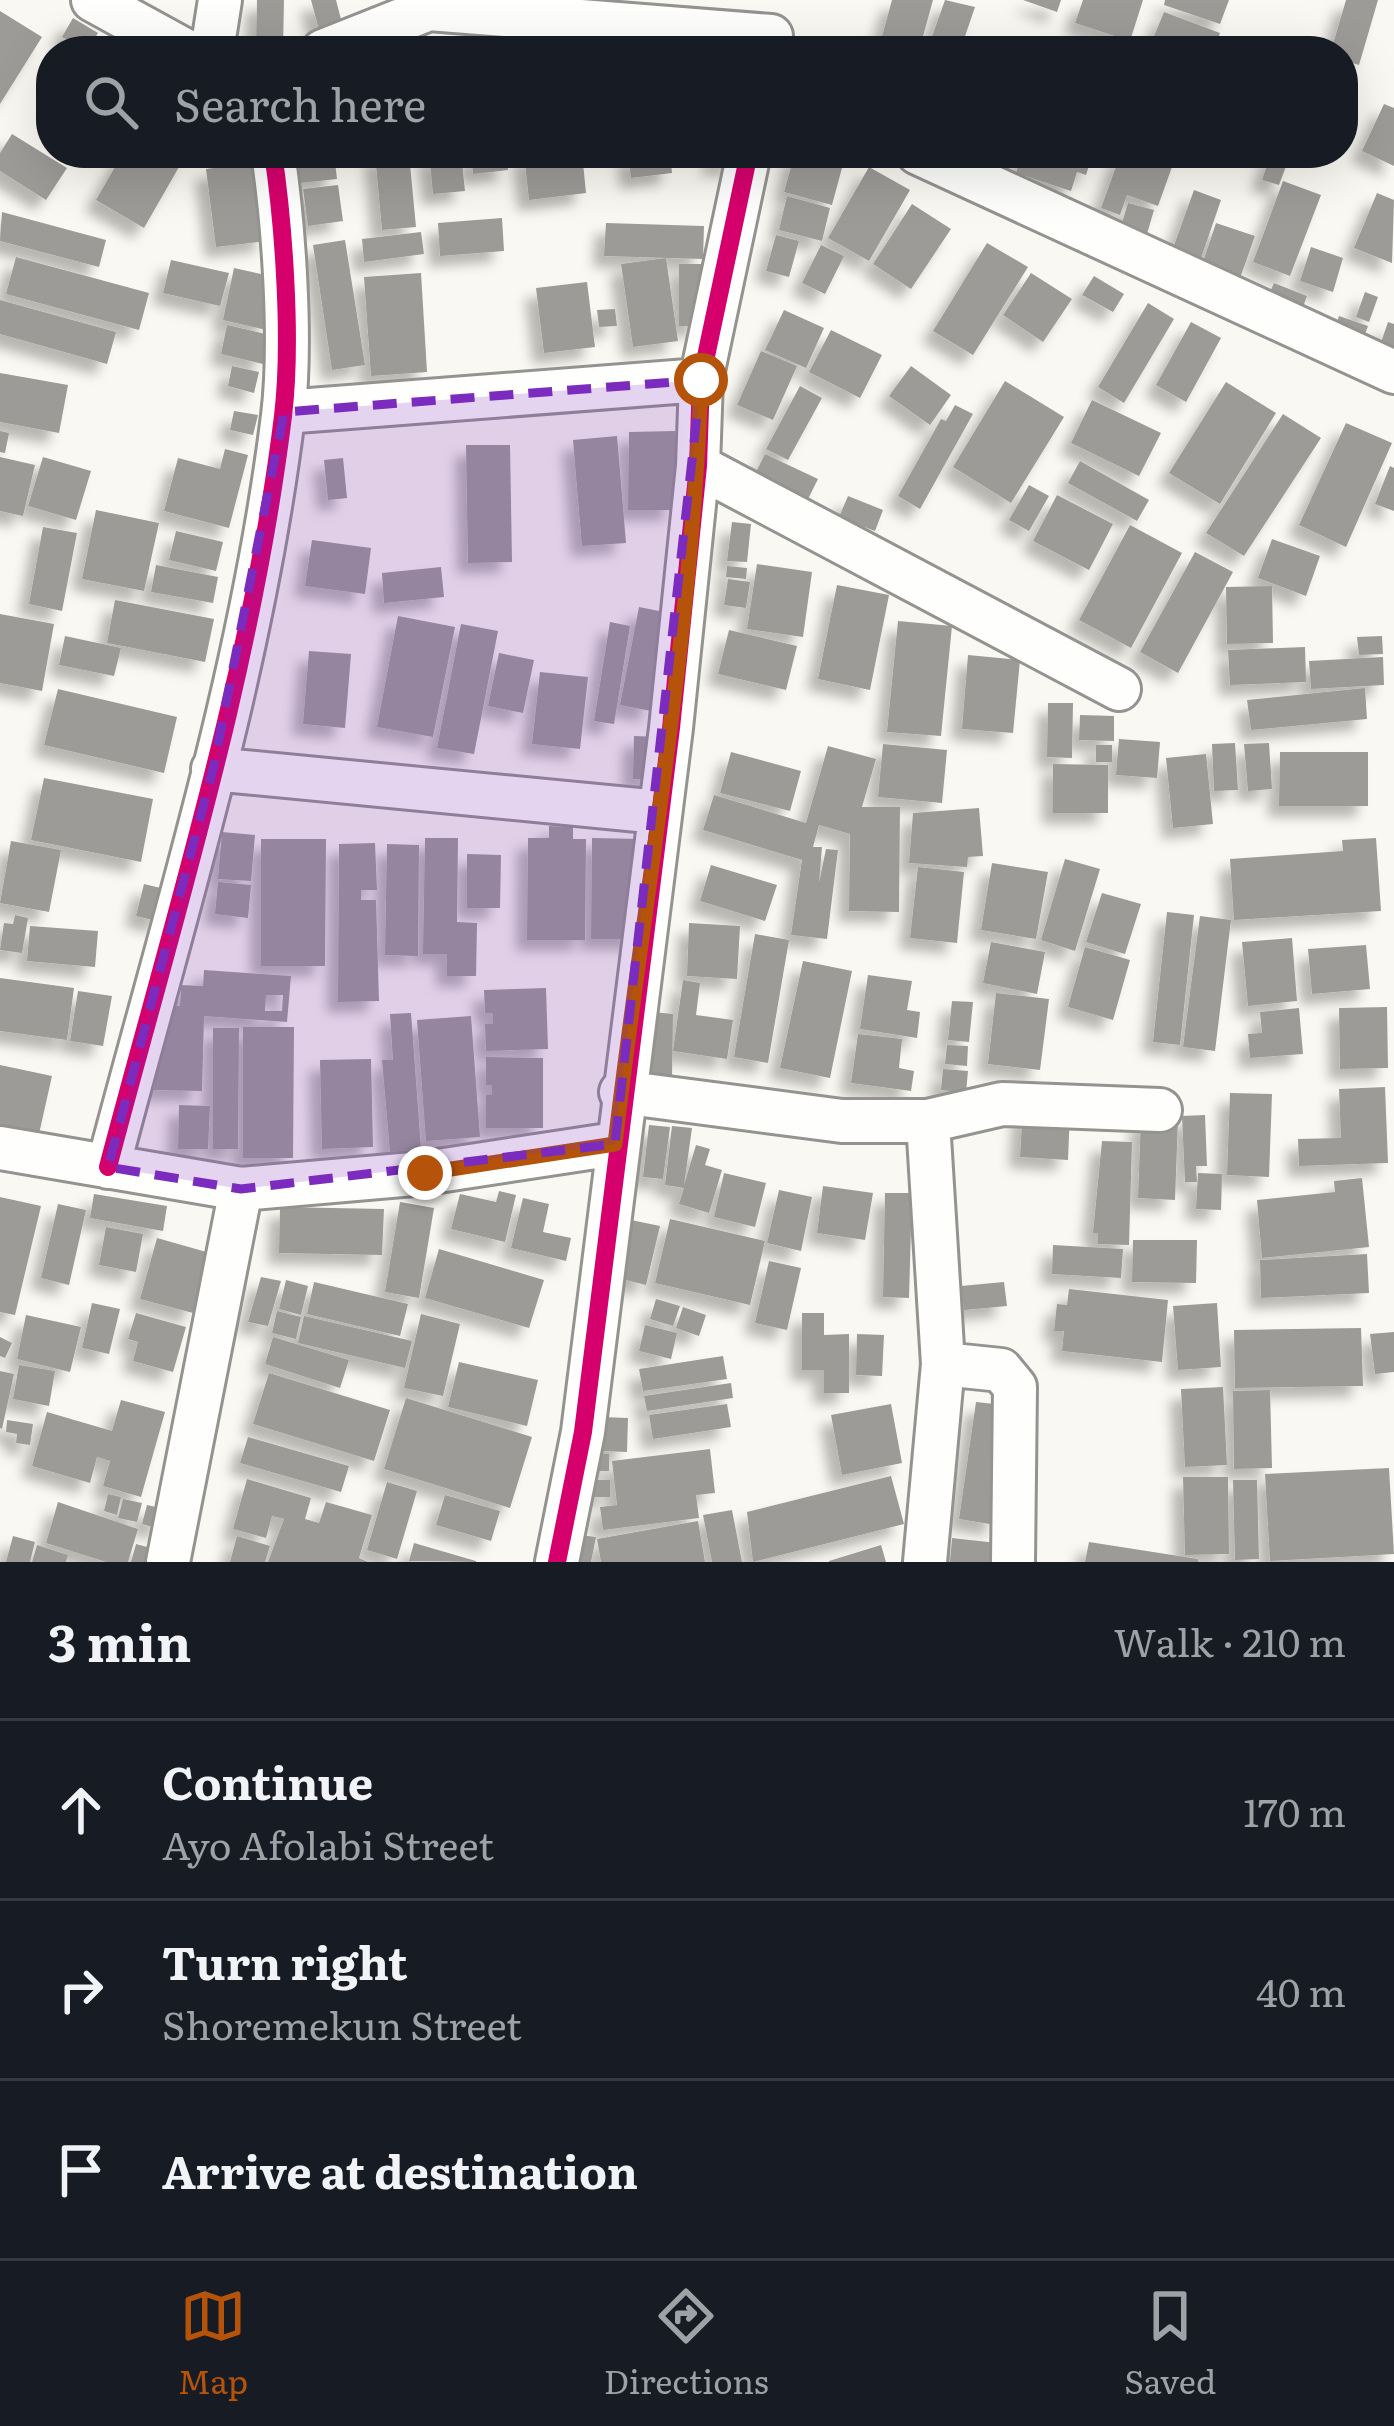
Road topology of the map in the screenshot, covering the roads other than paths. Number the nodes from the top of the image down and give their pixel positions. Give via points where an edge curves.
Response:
1 (93, 0) edge
2 (220, 0) edge
3 (431, 5) edge
4 (773, 29) edge
5 (159, 36) edge
6 (214, 36) edge
7 (358, 36) edge
8 (275, 168) edge
9 (745, 168) edge
10 (951, 168) edge
11 (1394, 372) edge
12 (701, 380) junction
13 (284, 412) junction
14 (698, 466) junction
15 (1119, 689) dead end
16 (213, 769) junction
17 (659, 812) junction
18 (621, 1092) junction
19 (1160, 1110) dead end
20 (928, 1121) junction
21 (615, 1144) junction
22 (0, 1148) edge
23 (108, 1167) junction
24 (242, 1189) junction
25 (943, 1364) junction
26 (168, 1562) edge
27 (557, 1562) edge
28 (925, 1562) edge
29 (1013, 1562) edge

1 - 5 street
2 - 6 street
3 - 4 street
3 - 7 street
8 - 13 street
9 - 12 street
10 - 11 street
12 - 13 street
12 - 14 street
13 - 16 street
14 - 15 street
14 - 17 street
16 - 17 street
16 - 23 street
17 - 18 street
18 - 20 street via 842,1121
18 - 21 street
19 - 20 street via 1002,1104
20 - 25 street
21 - 24 street via 425,1173
21 - 27 street via 583,1432
22 - 23 street
23 - 24 street
24 - 26 street
25 - 28 street
25 - 29 street via 1001,1370 1015,1387

